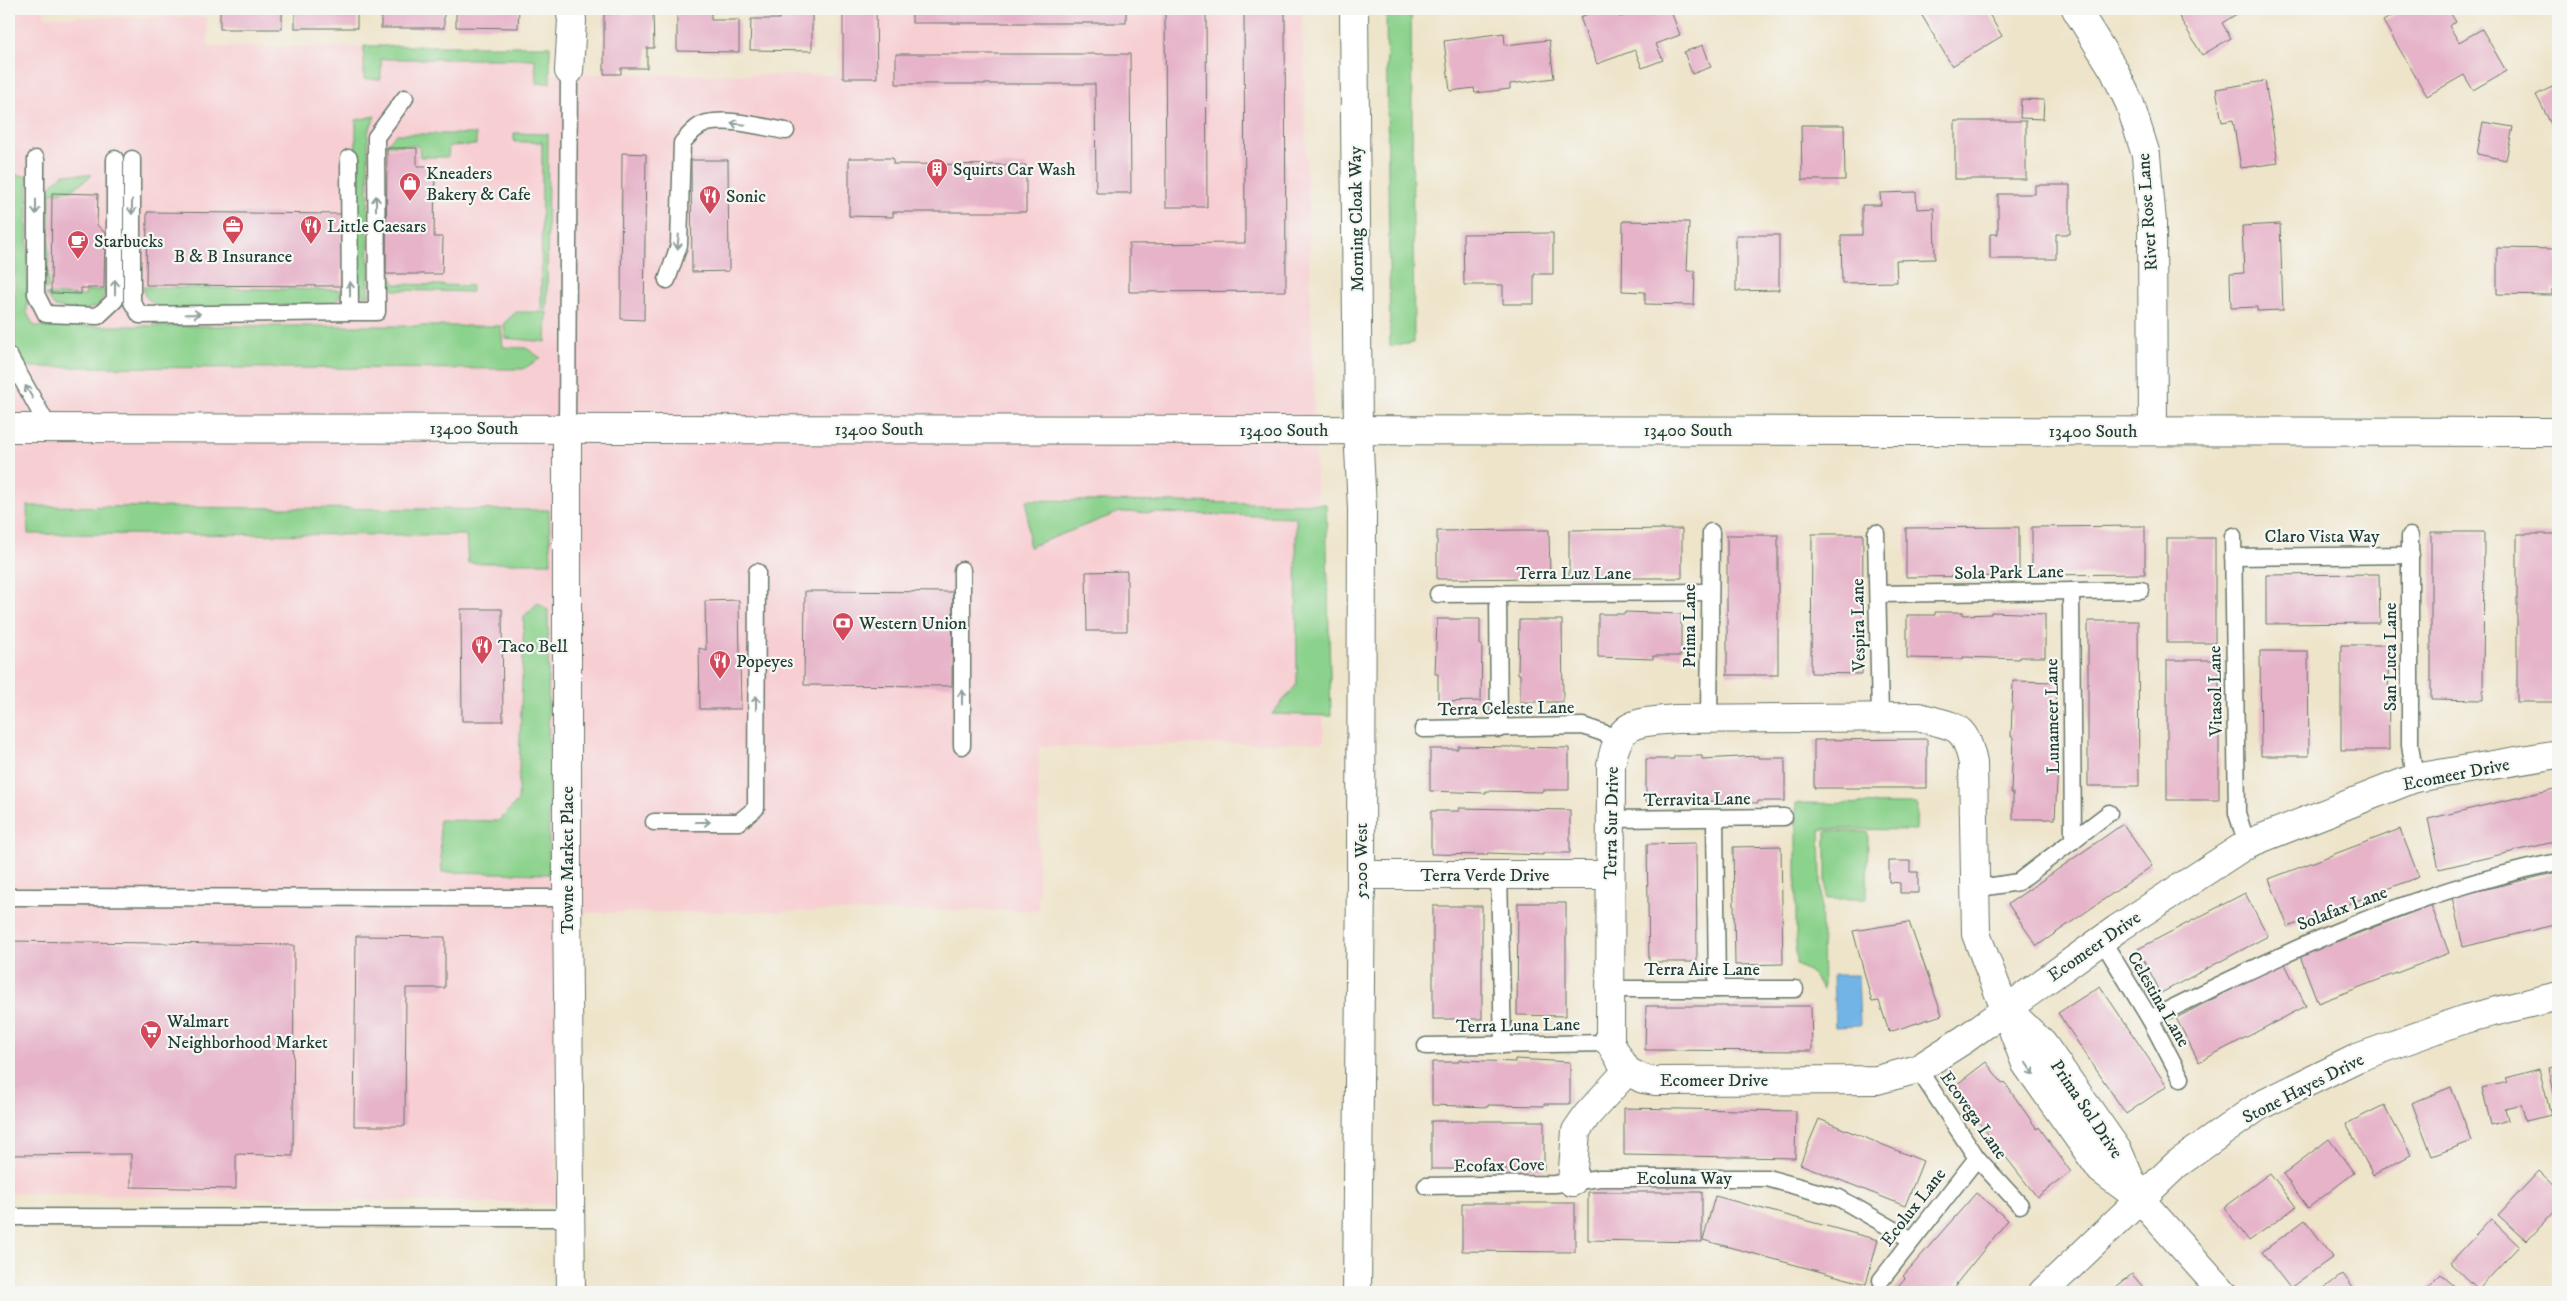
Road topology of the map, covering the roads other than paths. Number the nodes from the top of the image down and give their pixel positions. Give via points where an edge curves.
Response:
1 (570, 9) edge
2 (1354, 9) edge
3 (2076, 9) edge
4 (569, 71) joint
5 (405, 98) dead end
6 (786, 131) dead end
7 (349, 158) dead end
8 (36, 159) dead end
9 (667, 280) dead end
10 (350, 312) junction
11 (9, 356) edge
12 (9, 428) edge
13 (49, 428) junction
14 (567, 429) junction
15 (1358, 430) junction
16 (2153, 431) junction
17 (2558, 432) edge
18 (1711, 532) dead end
19 (1876, 533) dead end
20 (2233, 536) dead end
21 (2410, 536) dead end
22 (2411, 555) junction
23 (2233, 557) junction
24 (962, 570) dead end
25 (757, 572) dead end
26 (2071, 590) junction
27 (2141, 590) dead end
28 (1710, 592) junction
29 (1438, 594) dead end
30 (1498, 594) junction
31 (1878, 594) junction
32 (1880, 717) junction
33 (1709, 719) junction
34 (1424, 729) dead end
35 (1498, 729) junction
36 (1618, 738) junction
37 (962, 746) dead end
38 (2558, 754) edge
39 (2415, 778) junction
40 (2109, 813) dead end
41 (1784, 817) dead end
42 (1610, 819) junction
43 (1715, 819) junction
44 (654, 822) dead end
45 (2073, 841) junction
46 (2247, 844) junction
47 (2558, 862) edge
48 (1361, 875) junction
49 (1498, 875) junction
50 (1610, 875) junction
51 (1974, 889) junction
52 (9, 897) edge
53 (567, 898) junction
54 (2102, 940) junction
55 (1610, 989) junction
56 (1717, 989) junction
57 (1795, 989) dead end
58 (2558, 996) edge
59 (2006, 1008) junction
60 (2150, 1019) junction
61 (1610, 1043) junction
62 (1503, 1045) junction
63 (1426, 1046) dead end
64 (1918, 1069) junction
65 (1627, 1071) junction
66 (2180, 1078) dead end
67 (1977, 1158) junction
68 (1572, 1182) junction
69 (1426, 1186) dead end
70 (2139, 1198) junction
71 (2020, 1205) dead end
72 (9, 1217) edge
73 (570, 1218) junction
74 (1912, 1240) junction
75 (1881, 1280) dead end
76 (571, 1292) edge
77 (1357, 1292) edge
78 (2043, 1292) edge
79 (2223, 1292) edge

1 - 4 street
2 - 15 street, Morning Cloak Way
3 - 16 street, River Rose Lane via 2114,70 2130,104 2146,155 2152,222
4 - 14 lane
10 -> 5 lane via 377,312 376,137
6 -> 9 lane via 727,123 706,124 693,130 682,142 679,245
10 -> 7 lane
8 -> 10 lane via 36,294 46,314 98,316 115,300 124,159 132,302 140,315
13 -> 11 lane
12 - 13 street, 13400 South
13 - 14 street, 13400 South
14 - 15 street, 13400 South
14 - 53 street, Towne Market Place
15 - 16 street, 13400 South
15 - 48 street, 5200 West via 1362,508
16 - 17 street, 13400 South
18 - 28 lane, Prima Lane
19 - 31 lane, Vespira Lane
20 - 23 lane, Vitasol Lane
21 - 22 lane, San Luca Lane
22 - 23 lane, Claro Vista Way
22 - 39 lane, San Luca Lane via 2410,745
23 - 46 lane, Vitasol Lane via 2237,813
37 -> 24 lane
44 -> 25 lane via 739,822 756,808
26 - 27 lane, Sola Park Lane
26 - 31 lane, Sola Park Lane
26 - 45 lane, Lunameer Lane
28 - 30 lane, Terra Luz Lane
28 - 33 lane, Prima Lane
29 - 30 lane, Terra Luz Lane
30 - 35 lane
31 - 32 lane, Vespira Lane
32 - 33 street
32 - 51 street, Prima Sol Drive via 1919,717 1957,728 1968,740 1973,763
33 - 36 street via 1640,722 1626,729
34 - 35 lane, Terra Celeste Lane
35 - 36 lane, Terra Celeste Lane via 1583,726
36 - 42 street, Terra Sur Drive via 1610,765
38 - 39 street, Ecomeer Drive
39 - 46 street, Ecomeer Drive
40 - 45 lane
41 - 43 lane, Terravita Lane
42 - 43 lane, Terravita Lane
42 - 50 street, Terra Sur Drive
43 - 56 lane
45 - 51 lane via 2018,882
46 - 54 street, Ecomeer Drive
47 - 60 lane, Solafax Lane via 2439,892 2337,930 2268,960
48 - 49 street, Terra Verde Drive
48 - 77 street, 5200 West
49 - 50 street, Terra Verde Drive
49 - 62 lane
50 - 55 street, Terra Sur Drive
51 - 59 street, Prima Sol Drive via 1976,934
52 - 53 lane
53 - 73 street, Towne Market Place
54 - 59 street, Ecomeer Drive
54 - 60 lane, Celestina Lane
55 - 56 lane, Terra Aire Lane
55 - 61 street, Terra Sur Drive
56 - 57 lane, Terra Aire Lane
58 - 70 street, Stone Hayes Drive via 2465,1019 2357,1058 2259,1106 2177,1164
59 - 64 street, Ecomeer Drive
59 - 70 street, Prima Sol Drive via 2026,1064 2101,1170
60 - 66 lane, Celestina Lane
61 - 62 lane, Terra Luna Lane
61 - 65 street
62 - 63 lane, Terra Luna Lane
64 - 65 street, Ecomeer Drive via 1877,1080 1655,1081
64 - 67 lane, Ecovega Lane
65 - 68 street via 1576,1132
67 - 71 lane, Ecovega Lane
67 - 74 lane, Ecolux Lane
68 - 69 lane, Ecofax Cove
68 - 74 lane, Ecoluna Way via 1600,1178 1767,1178 1839,1198
70 - 78 street, Stone Hayes Drive
70 - 79 street, Prima Sol Drive
72 - 73 lane
73 - 76 street, Towne Market Place
74 - 75 lane, Ecolux Lane

